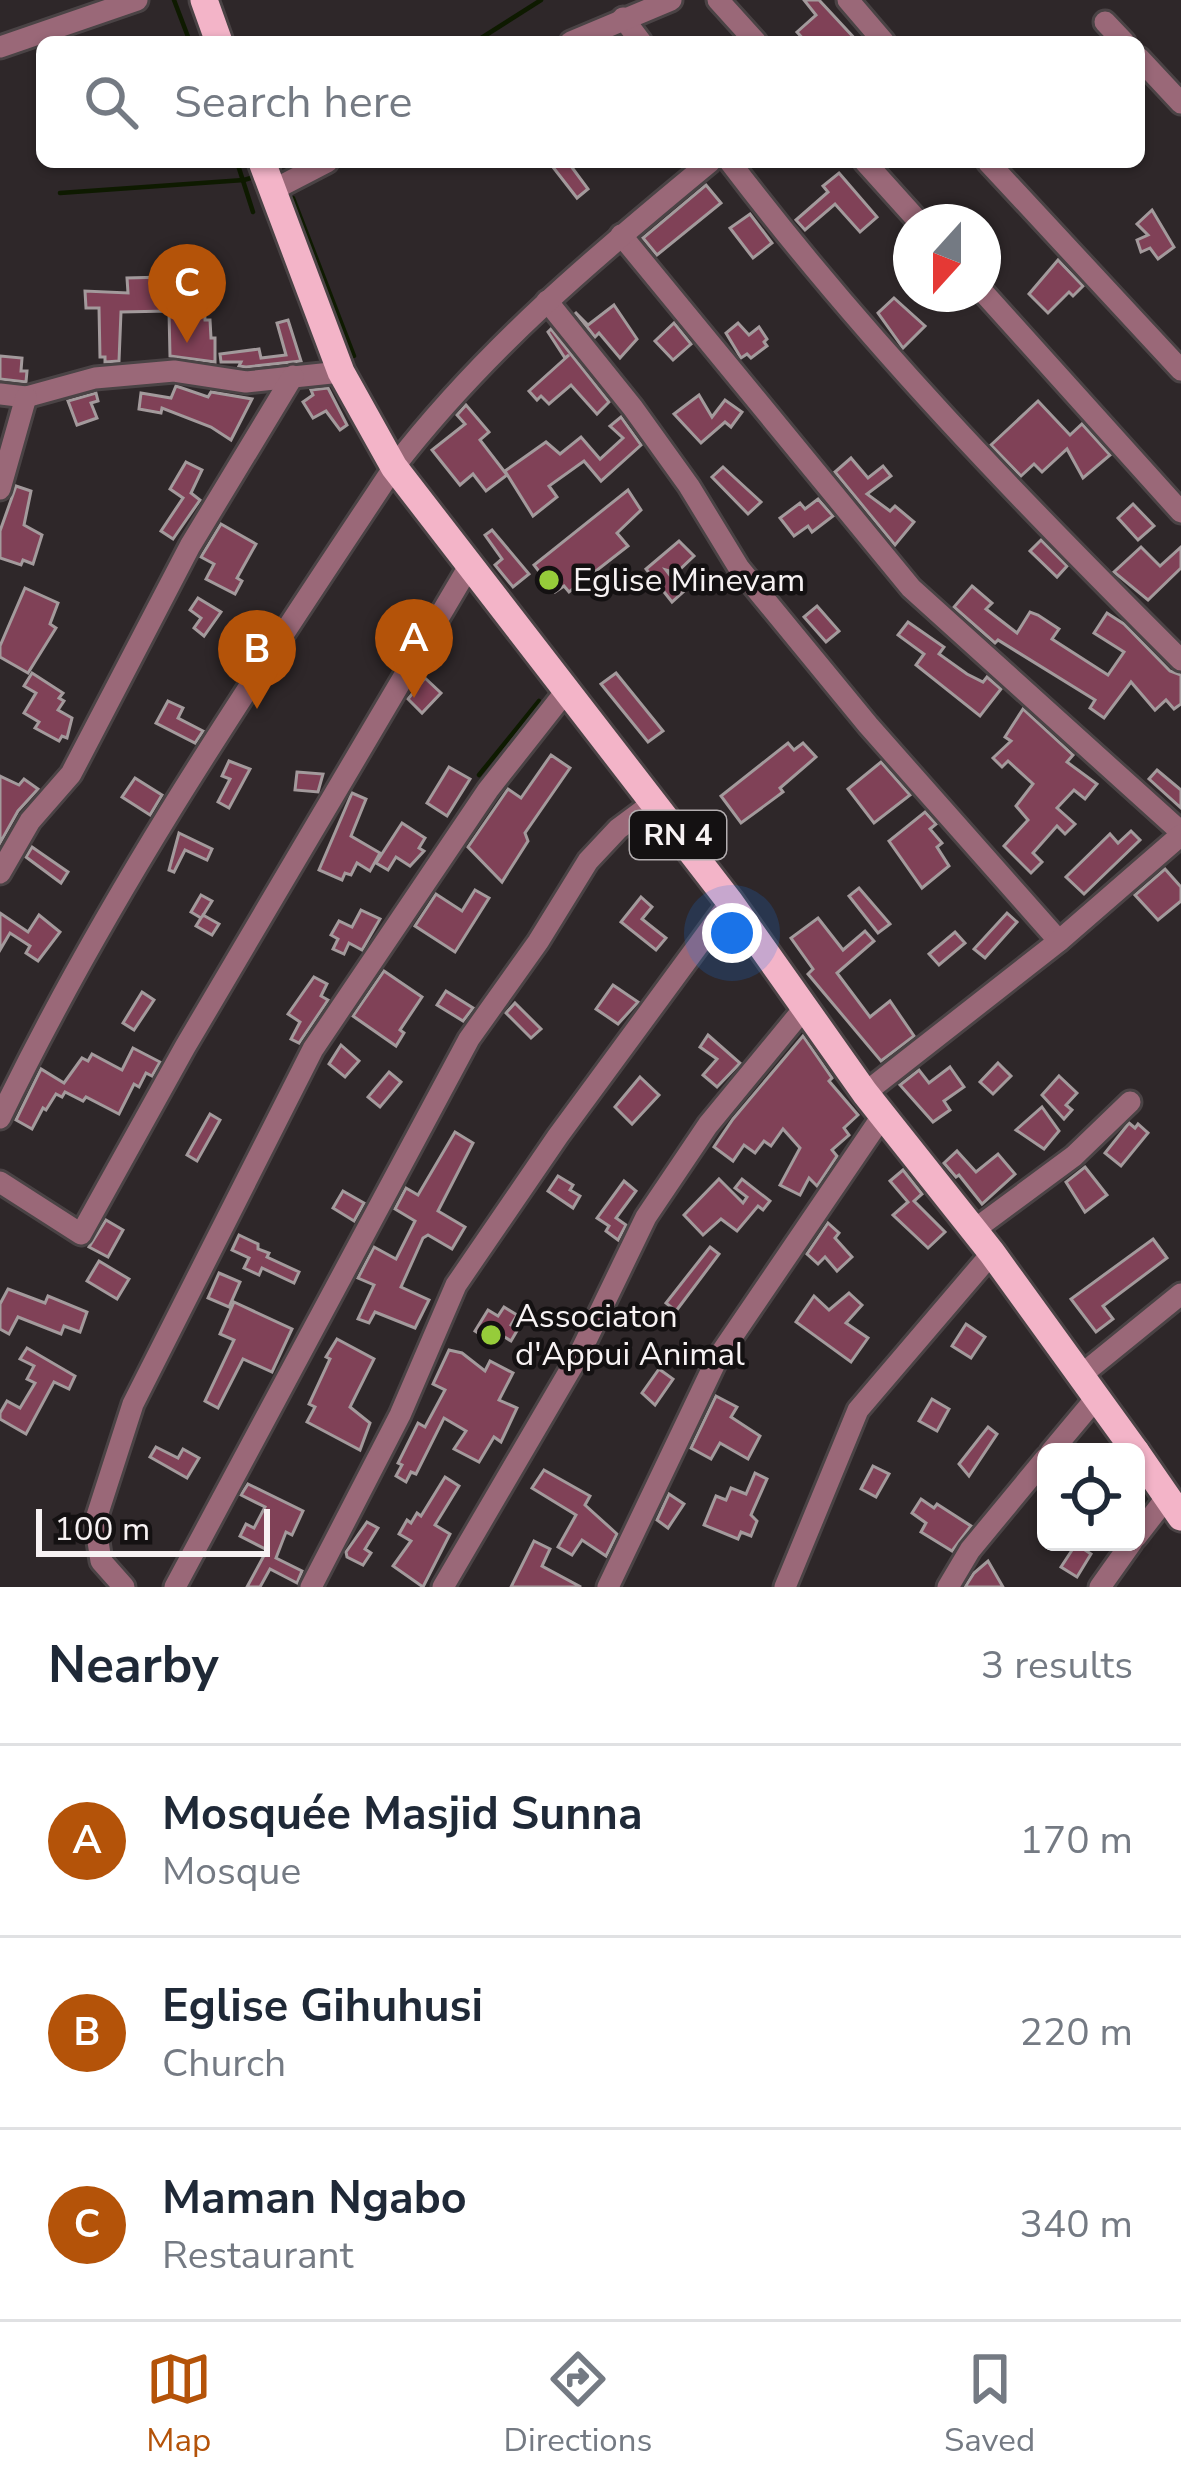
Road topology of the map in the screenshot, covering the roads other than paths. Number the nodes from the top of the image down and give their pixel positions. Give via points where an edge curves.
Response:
1 (137, 0) edge
2 (204, 0) edge
3 (671, 0) edge
4 (718, 0) edge
5 (848, 0) edge
6 (623, 18) junction
7 (1106, 22) dead end
8 (217, 36) edge
9 (584, 36) edge
10 (636, 36) edge
11 (751, 36) edge
12 (879, 36) edge
13 (1119, 36) edge
14 (0, 46) edge
15 (1145, 64) edge
16 (1181, 103) edge
17 (264, 168) edge
18 (315, 168) edge
19 (703, 168) edge
20 (735, 168) edge
21 (870, 168) edge
22 (994, 168) edge
23 (273, 190) junction
24 (903, 204) edge
25 (621, 235) junction
26 (547, 301) junction
27 (1001, 312) edge
28 (1181, 370) edge
29 (341, 372) junction
30 (293, 376) junction
31 (0, 394) edge
32 (26, 397) junction
33 (394, 466) junction
34 (0, 489) edge
35 (1181, 512) edge
36 (468, 568) junction
37 (1181, 660) edge
38 (566, 691) junction
39 (653, 803) junction
40 (1181, 834) edge
41 (0, 873) edge
42 (730, 902) junction
43 (1059, 940) junction
44 (806, 1006) junction
45 (1130, 1102) dead end
46 (874, 1104) junction
47 (0, 1118) edge
48 (0, 1182) edge
49 (974, 1230) junction
50 (992, 1253) junction
51 (1176, 1306) edge
52 (1088, 1386) junction
53 (1056, 1443) edge
54 (1129, 1443) edge
55 (1145, 1465) edge
56 (1037, 1469) edge
57 (1174, 1507) edge
58 (1145, 1530) edge
59 (1126, 1551) edge
60 (124, 1587) edge
61 (176, 1587) edge
62 (311, 1587) edge
63 (443, 1587) edge
64 (608, 1587) edge
65 (785, 1587) edge
66 (948, 1587) edge
67 (1100, 1587) edge

1 - 14 street
2 - 8 main road
3 - 6 street
4 - 11 street
5 - 12 street
6 - 9 street
6 - 10 street
7 - 13 street
15 - 16 street
17 - 23 main road, RN 4
18 - 23 street
19 - 25 street
20 - 37 street via 812,271
21 - 24 street
22 - 28 street
23 - 29 main road, RN 4
25 - 26 street
25 - 40 street via 910,587
26 - 33 street
26 - 43 street via 633,408 739,568
27 - 35 street
29 - 30 street
29 - 33 main road, RN 4
30 - 32 street via 247,382 174,371 95,378
30 - 41 street via 190,546 70,774
31 - 32 street
32 - 34 street
33 - 36 main road, RN 4
33 - 47 street via 150,841
36 - 38 main road, RN 4
36 - 48 street via 81,1234
38 - 39 main road, RN 4
38 - 60 street via 488,790 313,1049 133,1404 95,1522 101,1562
39 - 42 main road, RN 4
39 - 61 street via 589,861 470,1039
40 - 43 street
42 - 44 main road, RN 4
42 - 62 street via 455,1285 400,1415
43 - 46 street
44 - 46 main road, RN 4
44 - 63 street via 646,1216 580,1353
45 - 49 street via 1074,1156
46 - 49 main road, RN 4
46 - 64 street via 718,1359
49 - 50 main road, RN 4
50 - 52 main road, RN 4
50 - 65 street via 858,1410
51 - 52 street
52 - 53 street
52 - 54 main road, RN 4
55 - 57 main road, RN 4
56 - 66 street
57 - 58 street
59 - 67 street

